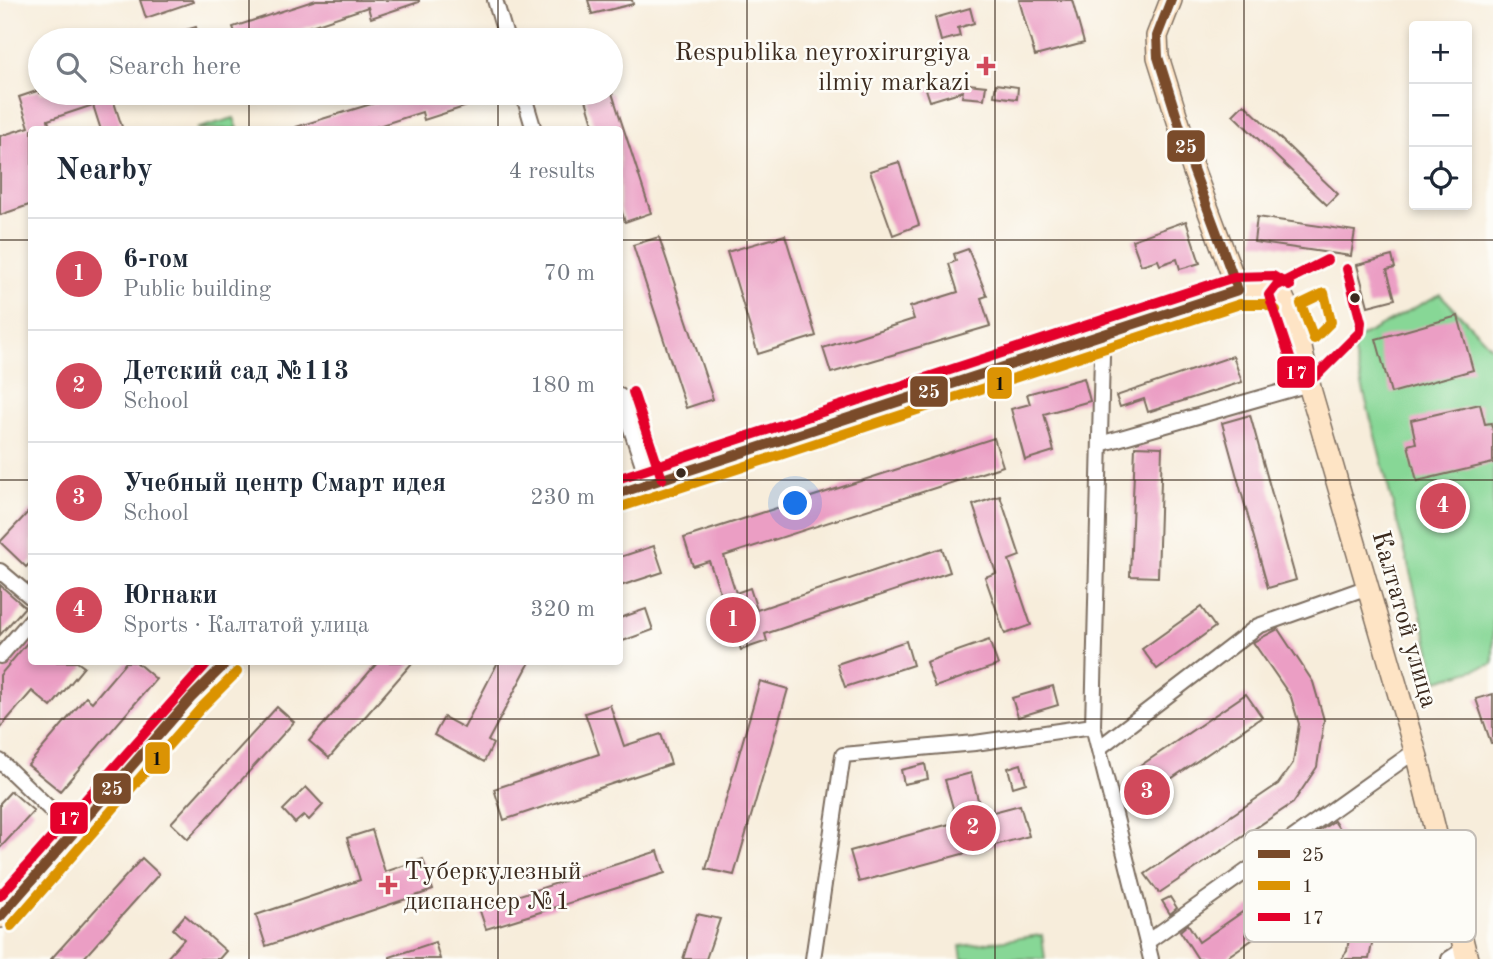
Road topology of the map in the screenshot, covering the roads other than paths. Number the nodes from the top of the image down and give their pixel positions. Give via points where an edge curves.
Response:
1 (495, 0) edge
2 (1171, 0) edge
3 (503, 28) edge
4 (527, 105) edge
5 (533, 126) edge
6 (1238, 290) junction
7 (1096, 338) junction
8 (1309, 384) junction
9 (623, 405) edge
10 (1100, 444) junction
11 (649, 483) junction
12 (623, 491) edge
13 (0, 571) edge
14 (1368, 587) junction
15 (28, 595) edge
16 (28, 624) edge
17 (0, 656) edge
18 (225, 665) edge
19 (1093, 726) junction
20 (1099, 748) junction
21 (1415, 751) junction
22 (0, 761) edge
23 (1305, 830) edge
24 (1432, 830) edge
25 (75, 833) junction
26 (1244, 874) edge
27 (0, 917) edge
28 (1147, 943) junction
29 (813, 959) edge
30 (1151, 959) edge

1 - 3 street
2 - 6 street via 1157,36 1158,57
4 - 5 street
6 - 7 street
6 - 8 street, Калтатой улица via 1270,290 1283,298 1296,326
7 - 10 street via 1102,355
7 - 11 street
8 - 10 street
8 - 14 street, Калтатой улица
9 - 11 street
10 - 19 street
11 - 12 street
13 - 15 street
14 - 20 street via 1258,626
14 - 21 street, Калтатой улица
16 - 17 street
18 - 25 street
19 - 20 street
19 - 29 street via 843,755
20 - 28 street
21 - 23 street
21 - 24 street, Калтатой улица
22 - 25 street
25 - 27 street
26 - 28 street
28 - 30 street

